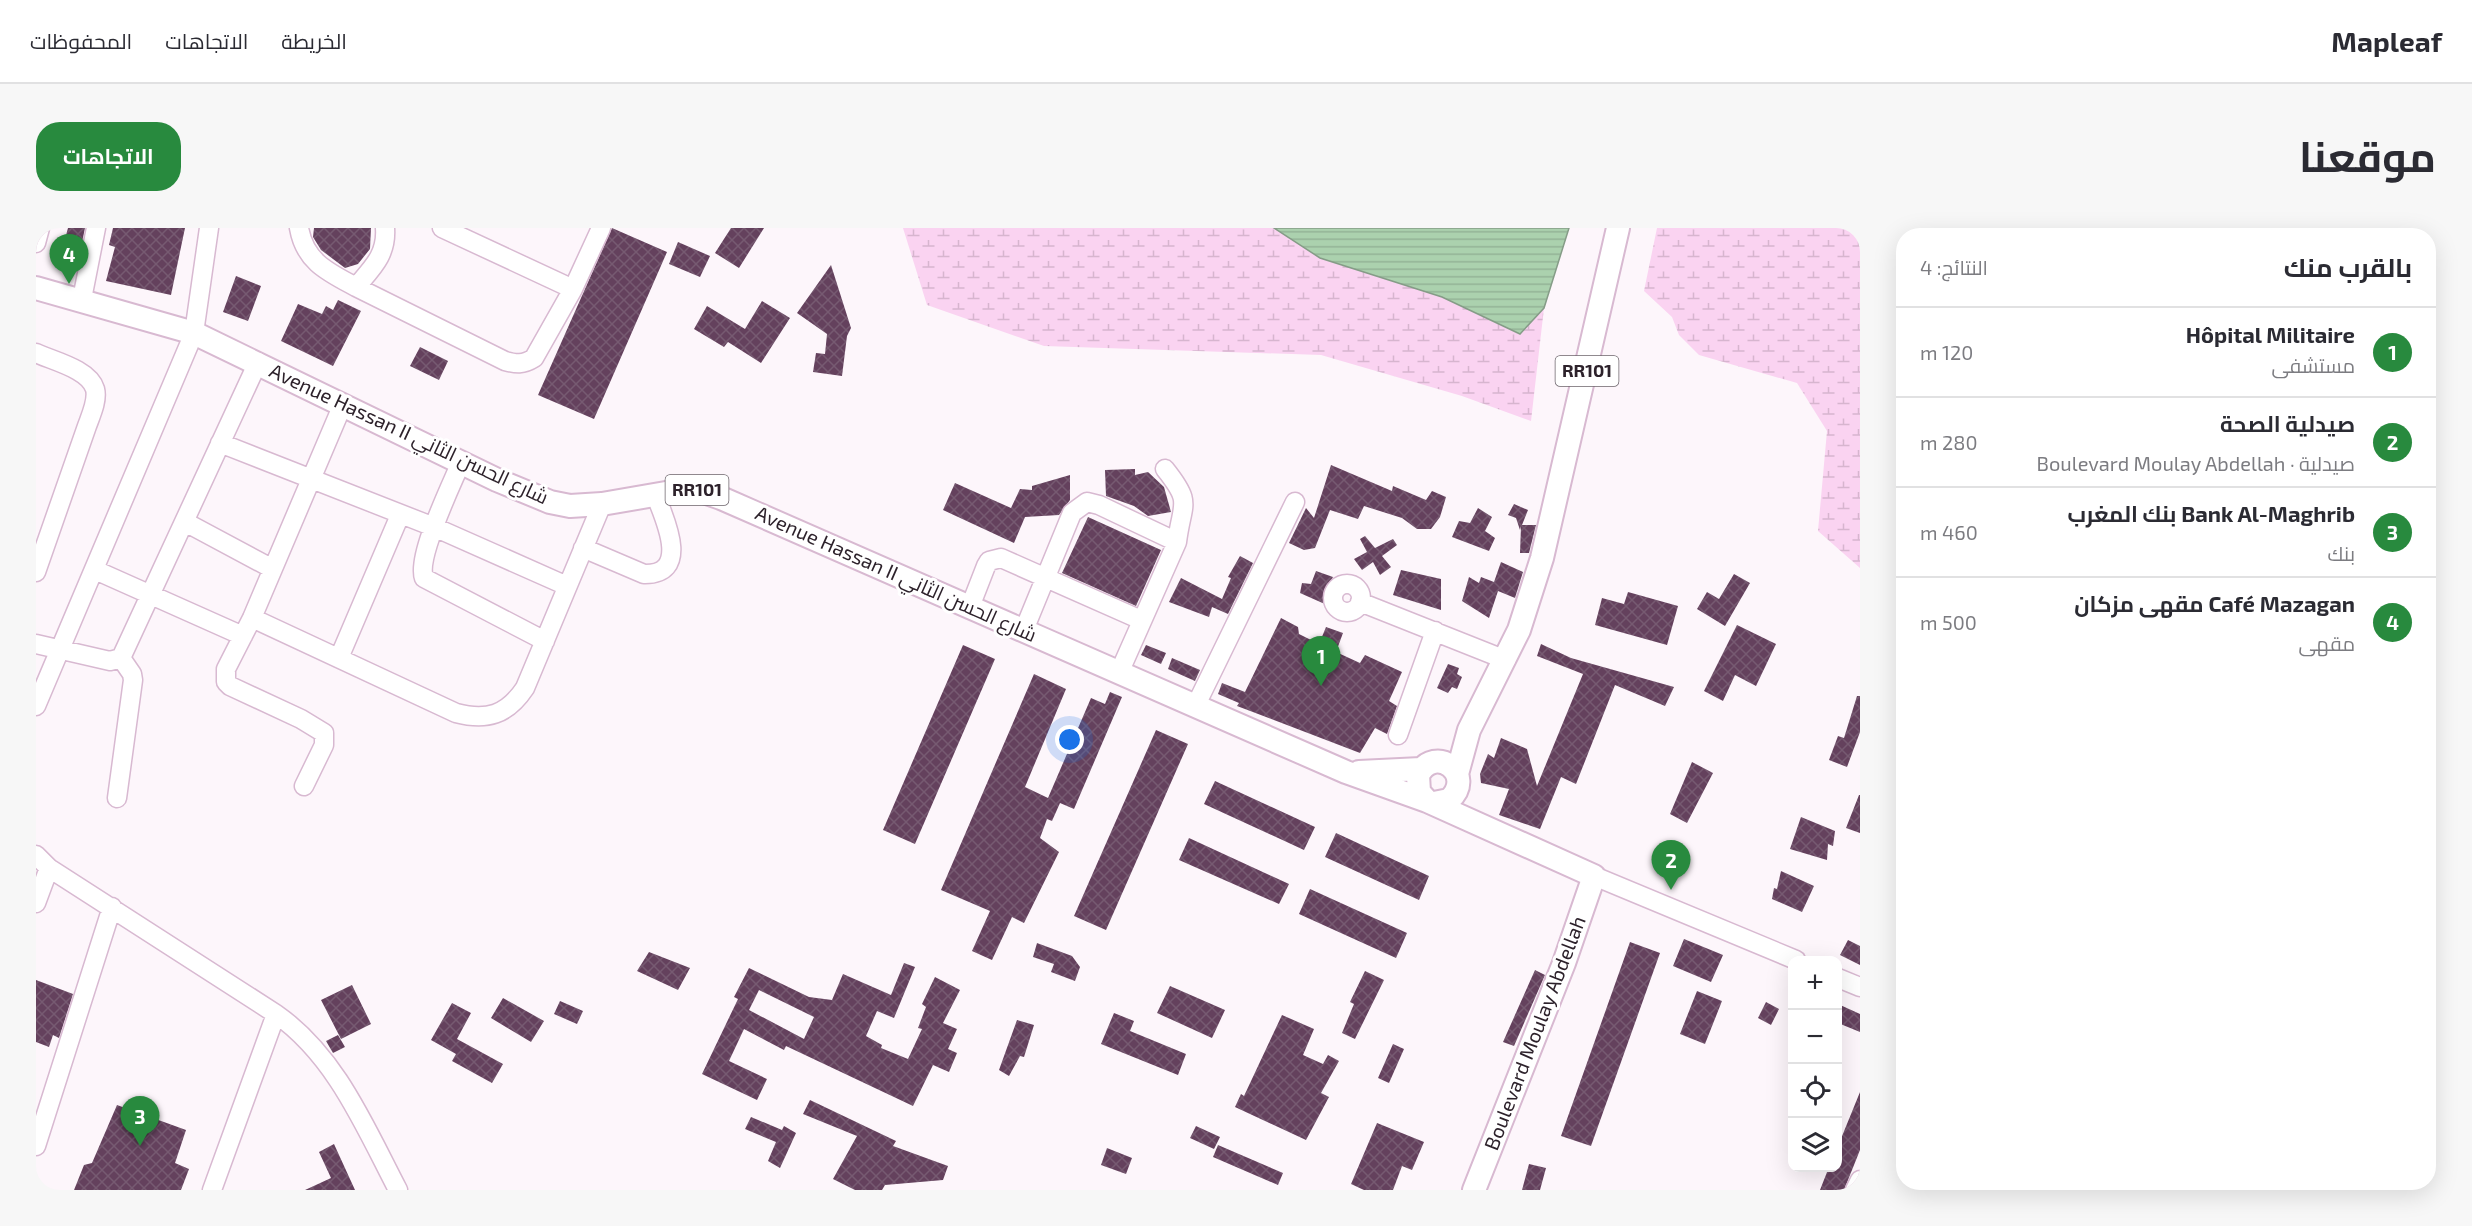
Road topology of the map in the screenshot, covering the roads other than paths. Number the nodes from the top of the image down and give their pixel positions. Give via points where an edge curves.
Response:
1 (40, 228) edge
2 (96, 228) edge
3 (209, 228) edge
4 (299, 228) edge
5 (386, 228) edge
6 (442, 228) edge
7 (601, 228) edge
8 (1618, 228) edge
9 (36, 243) edge
10 (356, 287) junction
11 (36, 288) edge
12 (573, 289) junction
13 (82, 299) junction
14 (195, 333) junction
15 (36, 353) edge
16 (258, 362) junction
17 (344, 404) junction
18 (220, 443) junction
19 (461, 462) junction
20 (1166, 469) dead end
21 (310, 477) junction
22 (655, 494) junction
23 (1295, 502) dead end
24 (602, 504) junction
25 (400, 515) junction
26 (185, 522) junction
27 (434, 527) junction
28 (1177, 542) junction
29 (583, 548) junction
30 (271, 568) junction
31 (94, 570) junction
32 (36, 572) edge
33 (1045, 575) junction
34 (567, 586) junction
35 (151, 596) junction
36 (1360, 602) dead end
37 (970, 606) junction
38 (252, 618) junction
39 (1141, 620) junction
40 (1024, 630) junction
41 (1435, 631) junction
42 (243, 636) junction
43 (545, 641) junction
44 (36, 644) edge
45 (61, 649) junction
46 (121, 658) junction
47 (339, 658) junction
48 (1506, 660) junction
49 (1119, 673) junction
50 (36, 706) edge
51 (1195, 707) junction
52 (1469, 729) junction
53 (1398, 735) dead end
54 (1424, 767) junction
55 (1346, 772) junction
56 (1458, 777) junction
57 (304, 786) dead end
58 (117, 798) dead end
59 (1431, 802) junction
60 (1489, 830) junction
61 (36, 855) edge
62 (50, 868) junction
63 (1594, 876) junction
64 (36, 903) edge
65 (112, 907) junction
66 (1788, 957) edge
67 (1842, 980) edge
68 (1860, 987) edge
69 (276, 1014) junction
70 (39, 1122) edge
71 (36, 1146) edge
72 (1860, 1180) edge
73 (212, 1190) edge
74 (398, 1190) edge
75 (1474, 1190) edge
76 (1855, 1190) edge

1 - 9 street
2 - 13 street
3 - 14 street
4 - 10 street via 309,256 318,267
5 - 10 street via 382,255
6 - 12 street
7 - 12 street
8 - 48 main road, RR101 via 1554,513 1531,594
10 - 12 street via 514,364 534,358
11 - 13 main road, Avenue Hassan II شارع الحسن الثاني / RR101
13 - 14 main road, Avenue Hassan II شارع الحسن الثاني / RR101
14 - 16 main road, Avenue Hassan II شارع الحسن الثاني / RR101
14 - 31 street
15 - 32 street via 83,374 95,389 95,402
16 - 17 main road, Avenue Hassan II شارع الحسن الثاني / RR101
16 - 18 street
17 - 19 main road, Avenue Hassan II شارع الحسن الثاني / RR101
17 - 21 street
18 - 21 street
18 - 26 street
19 - 24 main road, Avenue Hassan II شارع الحسن الثاني / RR101 via 550,502 570,506
19 - 27 street
20 - 28 street via 1186,502
21 - 25 street
21 - 30 street
22 - 24 main road, Avenue Hassan II شارع الحسن الثاني / RR101
22 - 29 street via 672,544 664,569 644,574
22 - 37 main road, Avenue Hassan II شارع الحسن الثاني / RR101 via 693,490 721,498
23 - 51 street
24 - 29 street
25 - 27 street
25 - 47 street
26 - 30 street
26 - 35 street
27 - 34 street
27 - 43 street via 423,562 424,578
28 - 33 street via 1087,502 1072,513
28 - 39 street
29 - 34 street
30 - 38 street
31 - 35 street
31 - 45 street
33 - 37 street via 1008,560 995,559 986,566
33 - 39 street
33 - 40 street
34 - 43 street
35 - 42 street
35 - 46 street
36 - 41 street
37 - 40 main road, Avenue Hassan II شارع الحسن الثاني / RR101
38 - 42 street
38 - 47 street
39 - 49 street
40 - 49 main road, Avenue Hassan II شارع الحسن الثاني / RR101
41 - 48 street
41 - 53 street
42 - 57 street via 226,669 226,682 301,718 325,735
43 - 47 street via 517,700 495,716 481,718 456,713
44 - 45 street
45 - 46 street via 111,661
45 - 50 street
46 - 58 street via 133,680
48 - 52 main road, RR101
49 - 51 main road, Avenue Hassan II شارع الحسن الثاني / RR101
51 - 55 main road, Avenue Hassan II شارع الحسن الثاني / RR101
52 - 54 main road, RR101
52 - 56 main road, RR101
54 - 55 main road, Avenue Hassan II شارع الحسن الثاني / RR101
54 - 56 main road, RR101 via 1444,762
54 - 59 main road via 1417,786
55 - 59 main road, Avenue Hassan II شارع الحسن الثاني / RR101
56 - 59 main road, RR101 via 1455,795 1449,800
56 - 60 main road
59 - 60 main road, Avenue Hassan II شارع الحسن الثاني
60 - 63 main road, Avenue Hassan II شارع الحسن الثاني
61 - 62 street
62 - 64 street
62 - 65 street
63 - 66 street
63 - 75 main road, Boulevard Moulay Abdellah via 1564,963
65 - 69 street
65 - 70 street
67 - 68 street
69 - 73 street
69 - 74 street via 305,1036 330,1067
70 - 71 street
72 - 76 street

